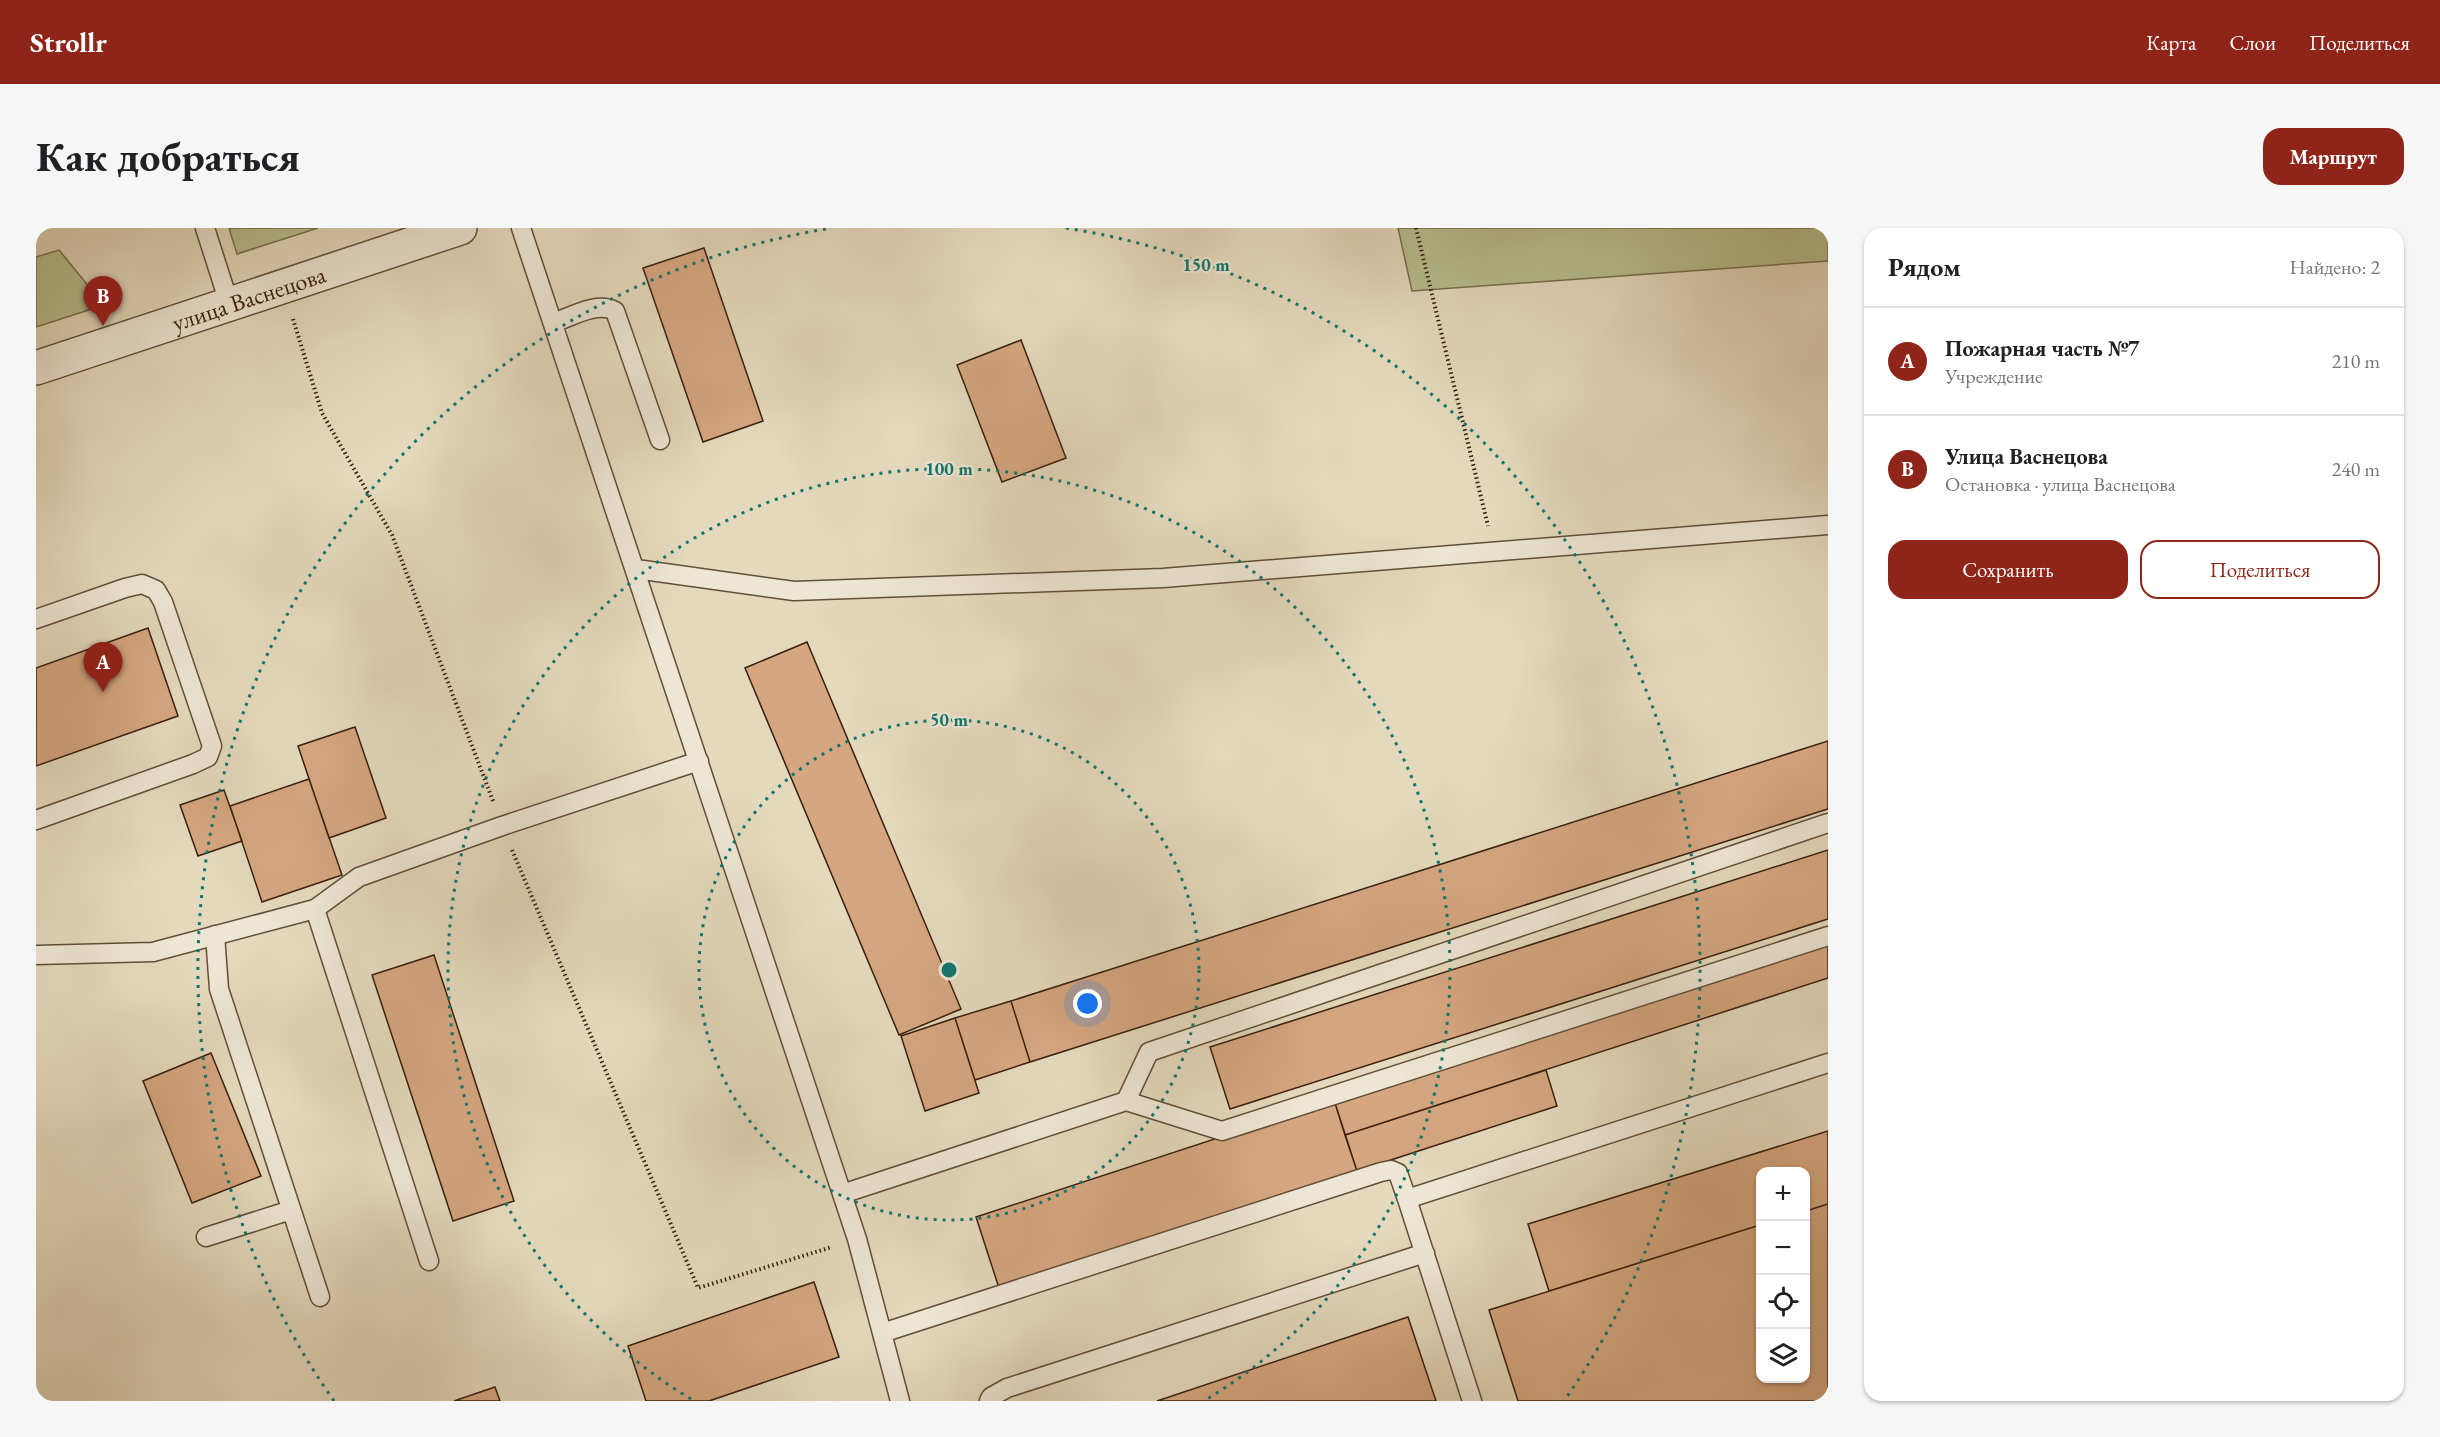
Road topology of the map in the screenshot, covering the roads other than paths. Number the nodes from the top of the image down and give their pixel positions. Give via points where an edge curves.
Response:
1 (205, 228) edge
2 (460, 228) edge
3 (521, 228) edge
4 (229, 303) junction
5 (553, 323) junction
6 (36, 368) edge
7 (660, 440) dead end
8 (1828, 525) edge
9 (636, 569) junction
10 (36, 619) edge
11 (699, 761) junction
12 (36, 820) edge
13 (1828, 824) edge
14 (315, 909) junction
15 (215, 935) junction
16 (1828, 936) edge
17 (36, 955) edge
18 (1828, 1063) edge
19 (1126, 1101) junction
20 (842, 1194) junction
21 (1407, 1199) junction
22 (291, 1210) junction
23 (206, 1237) dead end
24 (1425, 1253) junction
25 (429, 1261) dead end
26 (320, 1297) dead end
27 (882, 1333) junction
28 (900, 1401) edge
29 (989, 1401) edge
30 (1472, 1401) edge

1 - 4 lane
2 - 4 street, улица Васнецова
3 - 5 lane
4 - 6 street, улица Васнецова
5 - 7 lane via 598,308 615,311
5 - 9 lane
8 - 9 lane via 1163,578 794,591
9 - 11 lane
10 - 12 lane via 124,588 142,584 156,590 212,746 208,757 193,764
11 - 14 lane via 359,877
11 - 20 lane
13 - 19 lane via 1149,1052
14 - 15 lane
14 - 25 lane
15 - 17 lane via 153,952
15 - 22 lane via 219,988
16 - 19 lane via 1222,1131
18 - 21 lane
19 - 20 lane
20 - 27 lane
21 - 24 lane
21 - 27 lane via 1398,1173 1381,1172
22 - 23 lane
22 - 26 lane
24 - 29 lane via 1007,1388
24 - 30 lane
27 - 28 lane

